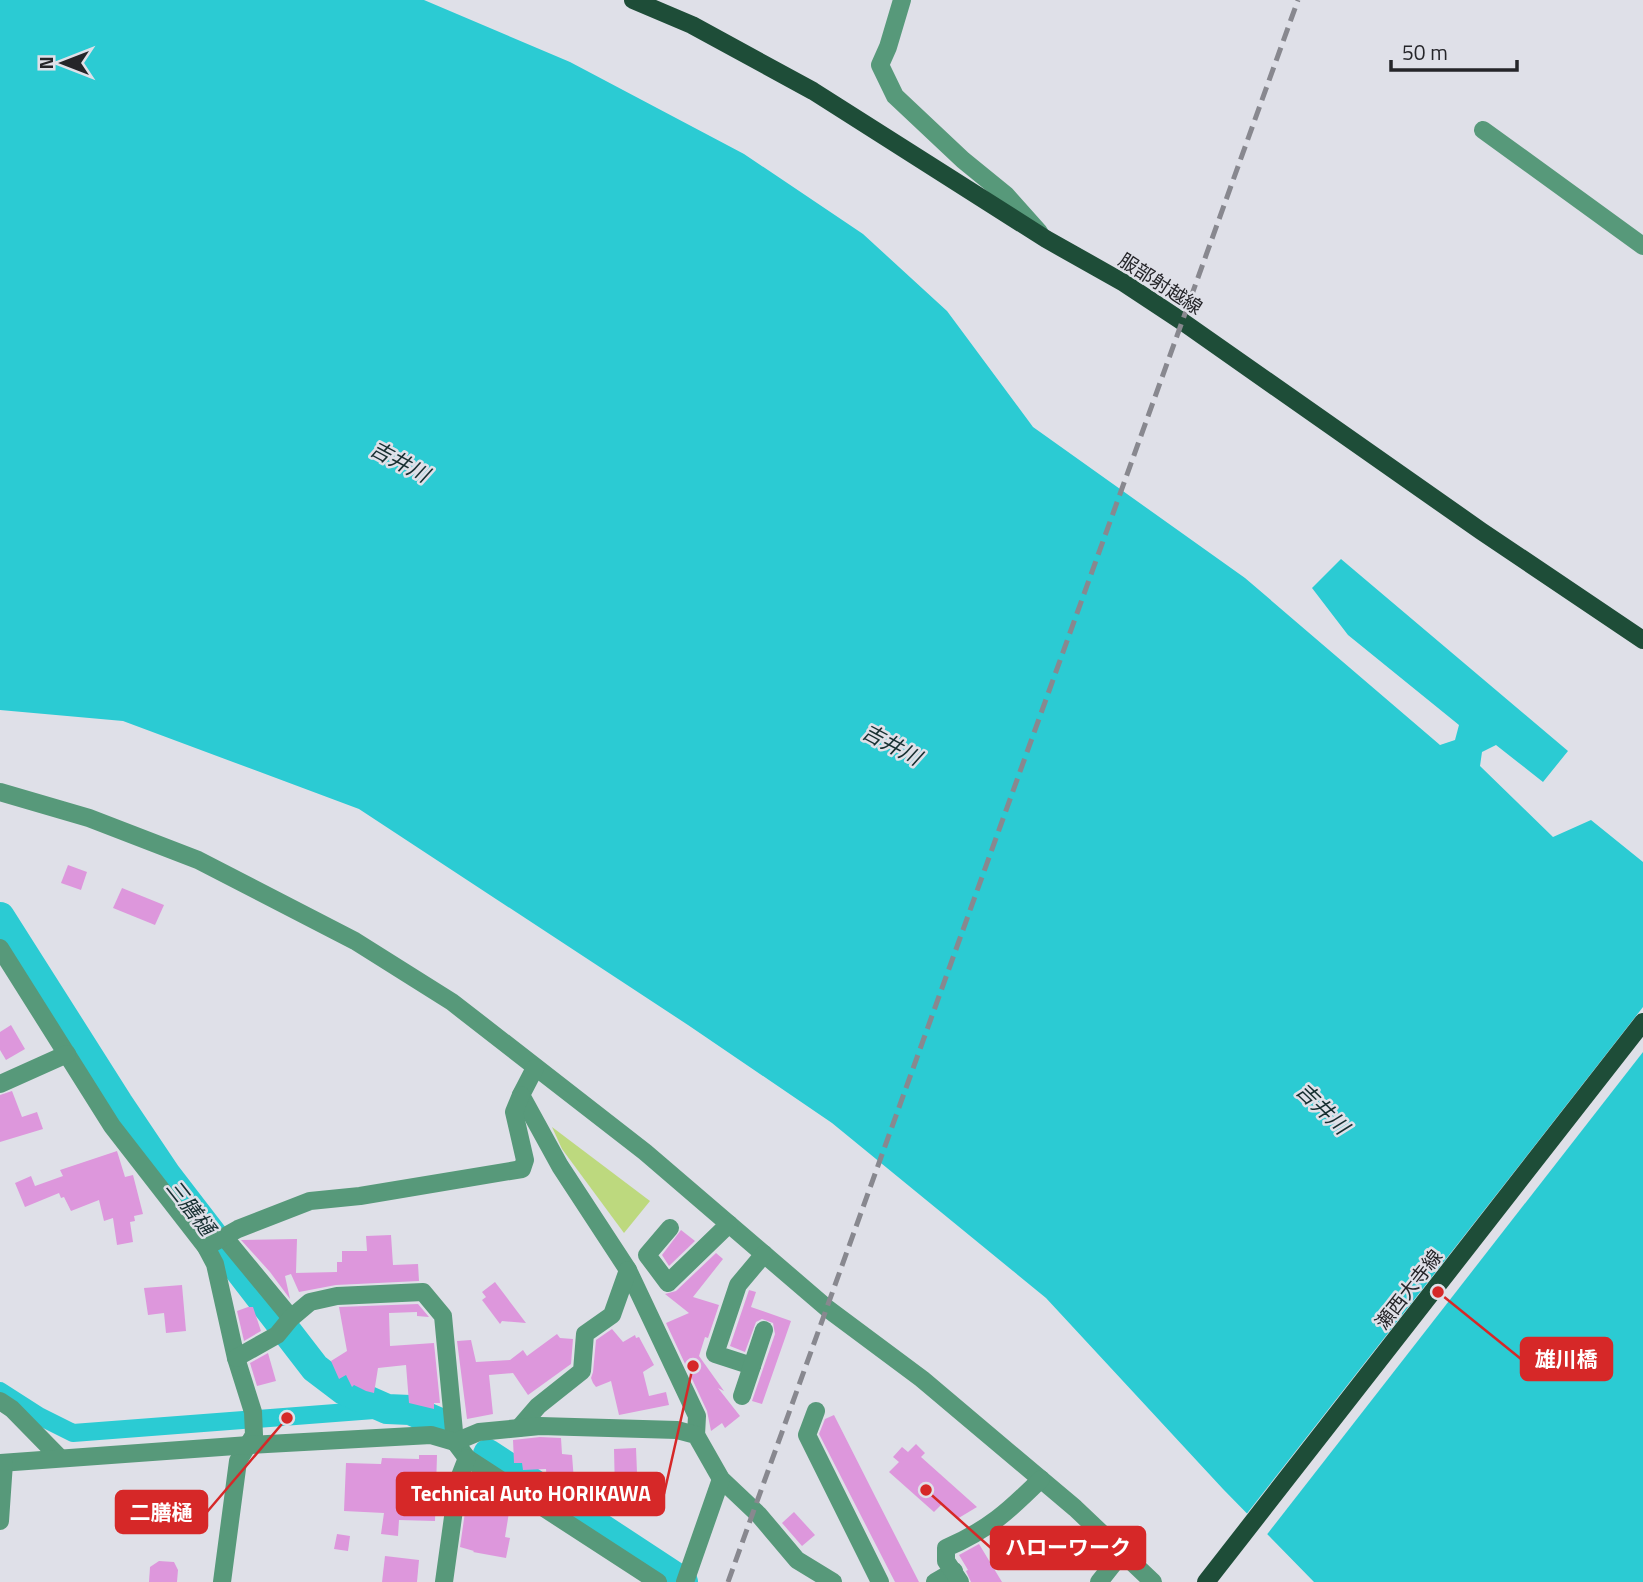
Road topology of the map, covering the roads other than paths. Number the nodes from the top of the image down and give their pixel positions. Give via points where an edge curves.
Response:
1 (633, 0) edge
2 (902, 0) edge
3 (1483, 130) dead end
4 (1046, 239) junction
5 (1643, 246) edge
6 (1643, 640) edge
7 (0, 792) edge
8 (0, 948) edge
9 (1643, 1022) edge
10 (67, 1054) junction
11 (536, 1068) junction
12 (0, 1084) edge
13 (521, 1095) junction
14 (729, 1224) junction
15 (670, 1228) dead end
16 (225, 1238) junction
17 (206, 1247) junction
18 (764, 1254) junction
19 (628, 1270) junction
20 (291, 1318) junction
21 (764, 1330) dead end
22 (236, 1358) junction
23 (752, 1366) junction
24 (742, 1396) dead end
25 (0, 1401) edge
26 (816, 1411) dead end
27 (519, 1428) junction
28 (695, 1435) junction
29 (252, 1440) junction
30 (455, 1442) junction
31 (60, 1458) junction
32 (467, 1458) junction
33 (2, 1463) edge
34 (721, 1479) junction
35 (1041, 1479) junction
36 (0, 1521) edge
37 (1122, 1553) junction
38 (957, 1577) edge
39 (686, 1578) edge
40 (222, 1582) edge
41 (444, 1582) edge
42 (658, 1582) edge
43 (833, 1582) edge
44 (880, 1582) edge
45 (935, 1582) edge
46 (1099, 1582) edge
47 (1153, 1582) edge
48 (1206, 1582) edge

1 - 4 main road, 服部射越線 via 692,25 813,91
2 - 4 street via 880,65 895,96 1006,195
3 - 5 street
4 - 6 main road, 服部射越線 via 1183,322
7 - 11 street via 89,818 198,860 286,904 452,1002
8 - 10 street
9 - 48 main road, 瀬西大寺線
10 - 12 street
10 - 17 street via 112,1126
11 - 13 street
11 - 14 street
13 - 16 street via 514,1112 522,1169 310,1201
13 - 19 street via 560,1166
14 - 15 street via 668,1283 647,1255
14 - 18 street
16 - 17 street
16 - 20 street
17 - 22 street via 215,1264
18 - 23 street via 738,1285 715,1354
18 - 35 street
19 - 27 street via 612,1315 585,1334 582,1371 538,1406
19 - 28 street via 697,1416
20 - 22 street via 277,1335
20 - 30 street via 310,1302 337,1296 423,1292 443,1316
21 - 23 street
22 - 29 street via 253,1412
23 - 24 street
25 - 31 street
26 - 44 street via 807,1435
27 - 28 street via 652,1429
27 - 30 street via 479,1432
28 - 34 street
29 - 30 street via 431,1435
29 - 31 street
29 - 40 street via 237,1461
30 - 32 street
31 - 33 street
32 - 41 street via 458,1481
32 - 42 street
33 - 36 street
34 - 39 street
34 - 43 street via 797,1560
35 - 37 street
35 - 38 street via 1005,1515 974,1537 946,1548 946,1561
37 - 46 street
37 - 47 street
38 - 45 street

